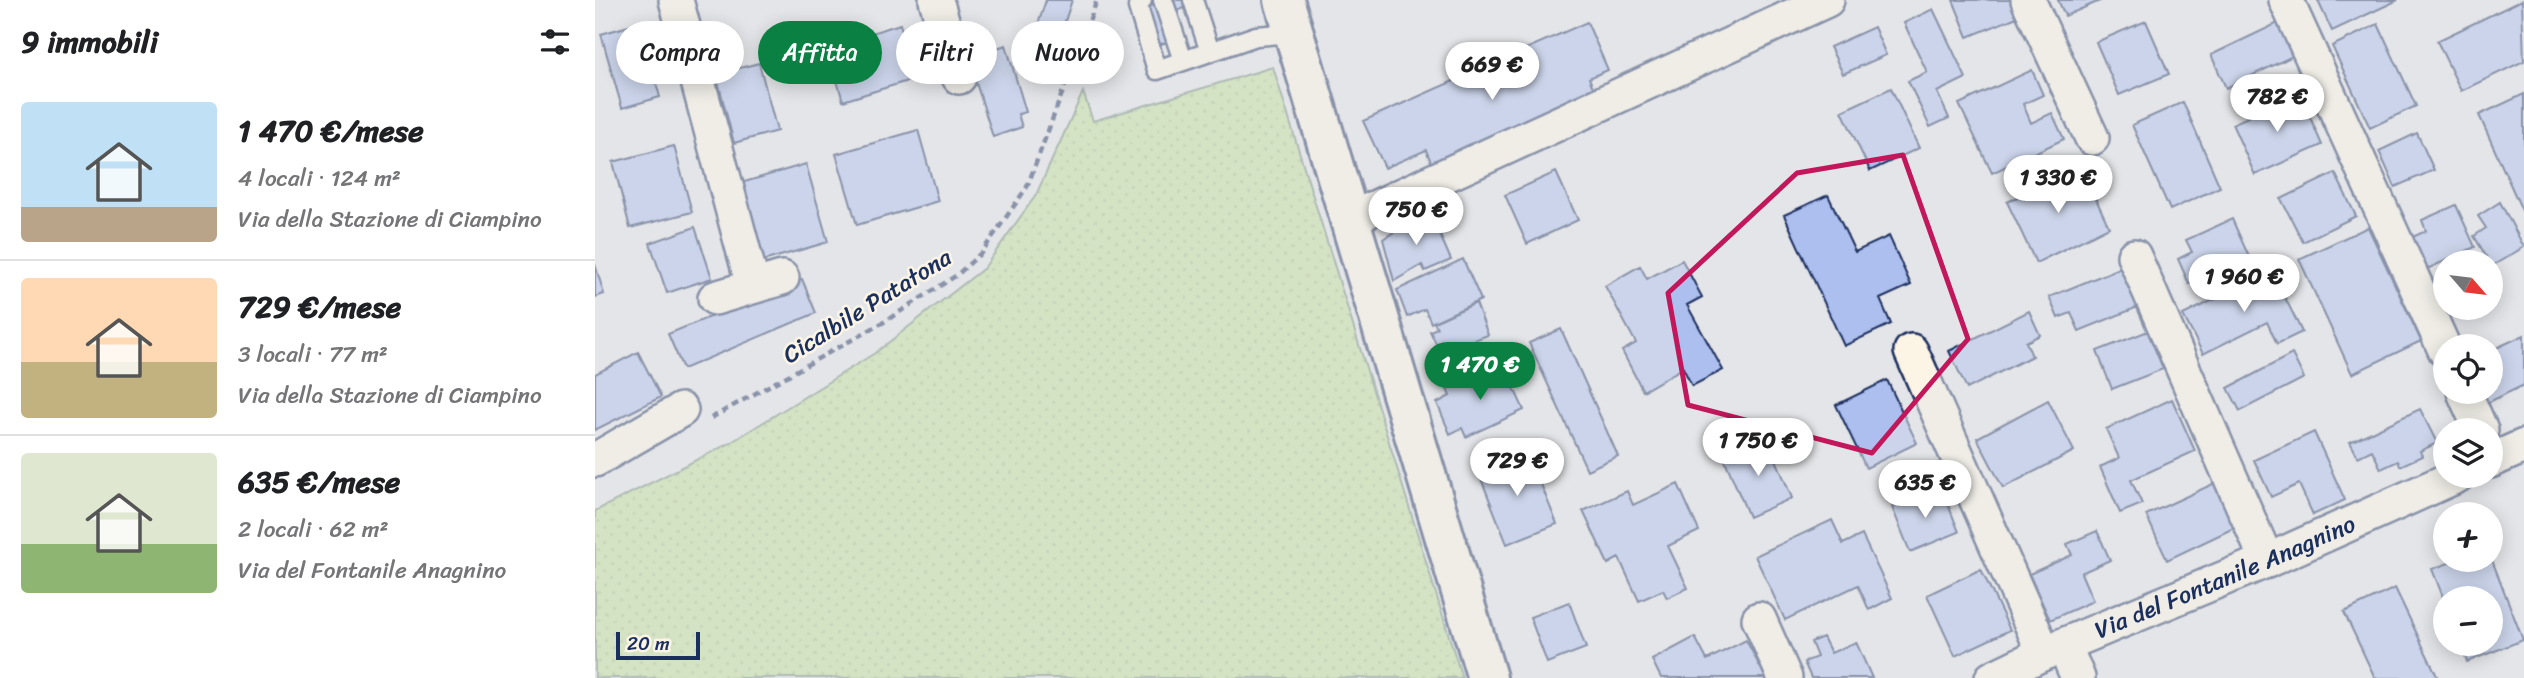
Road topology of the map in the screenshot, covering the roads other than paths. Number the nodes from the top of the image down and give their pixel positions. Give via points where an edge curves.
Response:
1 (676, 0) edge
2 (936, 0) edge
3 (1142, 0) edge
4 (1163, 0) edge
5 (1193, 0) edge
6 (1827, 0) edge
7 (2028, 0) edge
8 (2286, 0) edge
9 (1289, 16) edge
10 (942, 21) edge
11 (1210, 52) junction
12 (1183, 61) junction
13 (2092, 138) dead end
14 (1348, 220) junction
15 (2134, 256) dead end
16 (715, 298) dead end
17 (2438, 334) edge
18 (1911, 351) dead end
19 (690, 417) road end
20 (595, 460) edge
21 (2433, 487) edge
22 (2267, 561) junction
23 (1759, 619) dead end
24 (2054, 649) junction
25 (1487, 678) edge
26 (1785, 678) edge
27 (1992, 678) edge
28 (2078, 678) edge

1 - 16 street via 767,282
2 - 10 street
3 - 12 lane via 1138,7 1157,70
4 - 12 lane
5 - 11 lane
6 - 14 street
7 - 13 street
8 - 17 street
9 - 11 lane via 1256,36
9 - 14 street
11 - 12 lane
14 - 25 street
15 - 22 street
18 - 24 street
19 - 20 street
21 - 22 street, Via del Fontanile Anagnino
22 - 24 street, Via del Fontanile Anagnino
23 - 26 street
24 - 27 street, Via del Fontanile Anagnino
24 - 28 street

